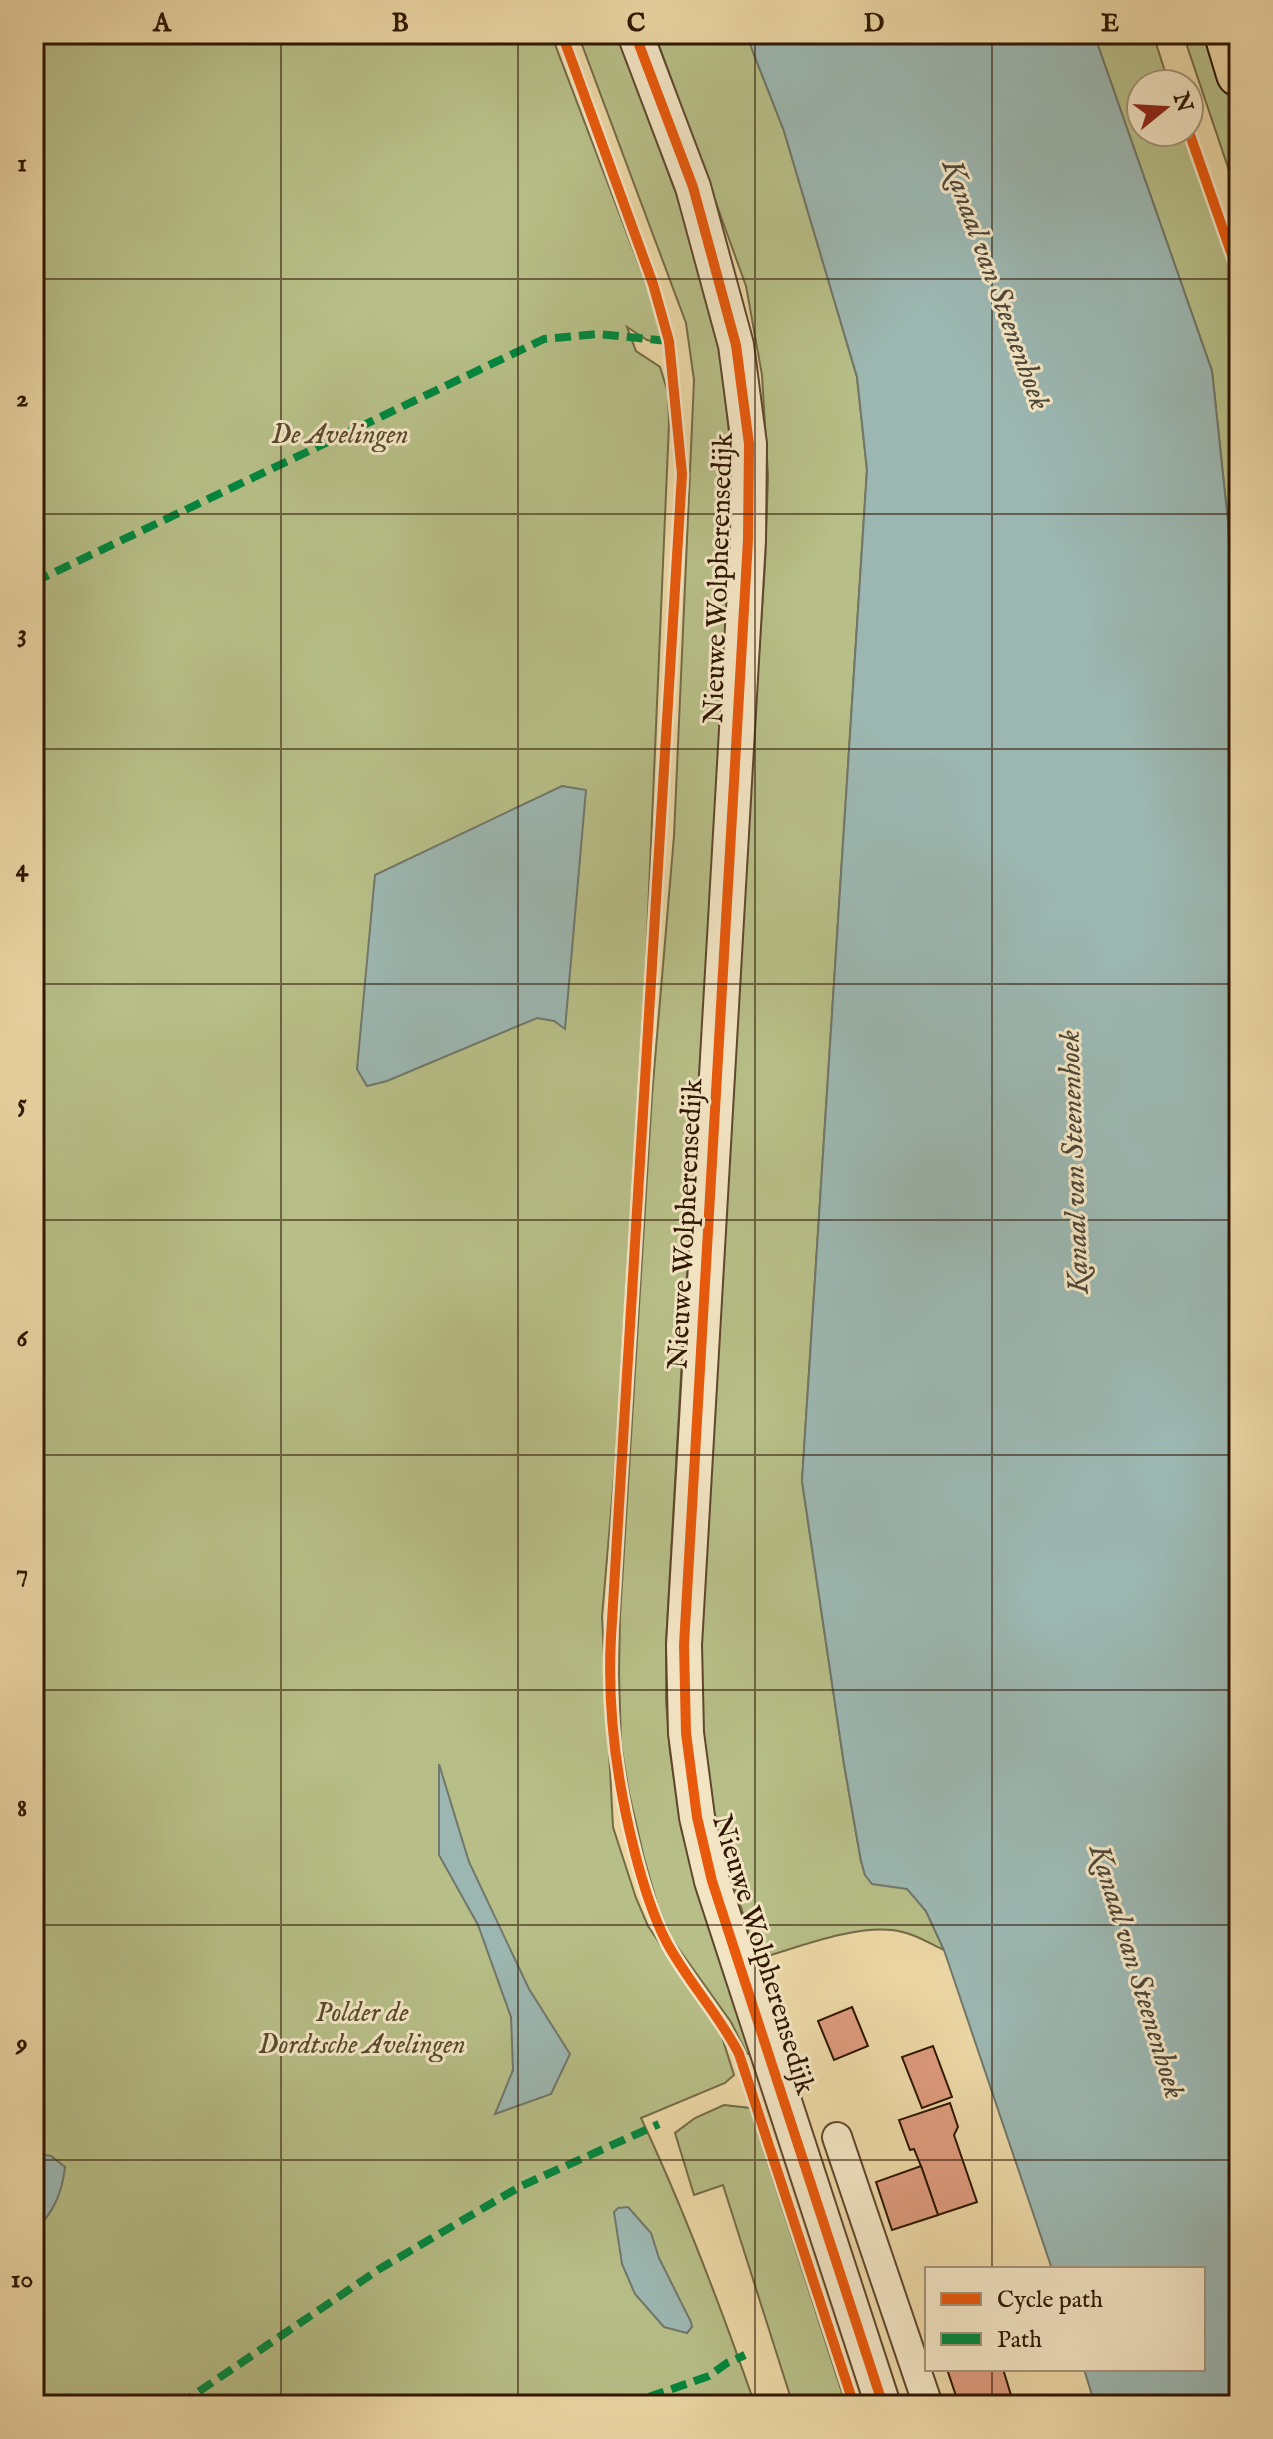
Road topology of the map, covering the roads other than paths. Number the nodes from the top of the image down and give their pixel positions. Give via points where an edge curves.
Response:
1 (635, 34) edge
2 (1227, 34) edge
3 (1239, 74) edge
4 (837, 2137) dead end
5 (883, 2405) edge
6 (928, 2405) edge

1 - 5 street, Nieuwe Wolpherensedijk via 697,201 736,345 749,444 748,540 684,1645 686,1733 712,1881
2 - 3 highway
4 - 6 street

